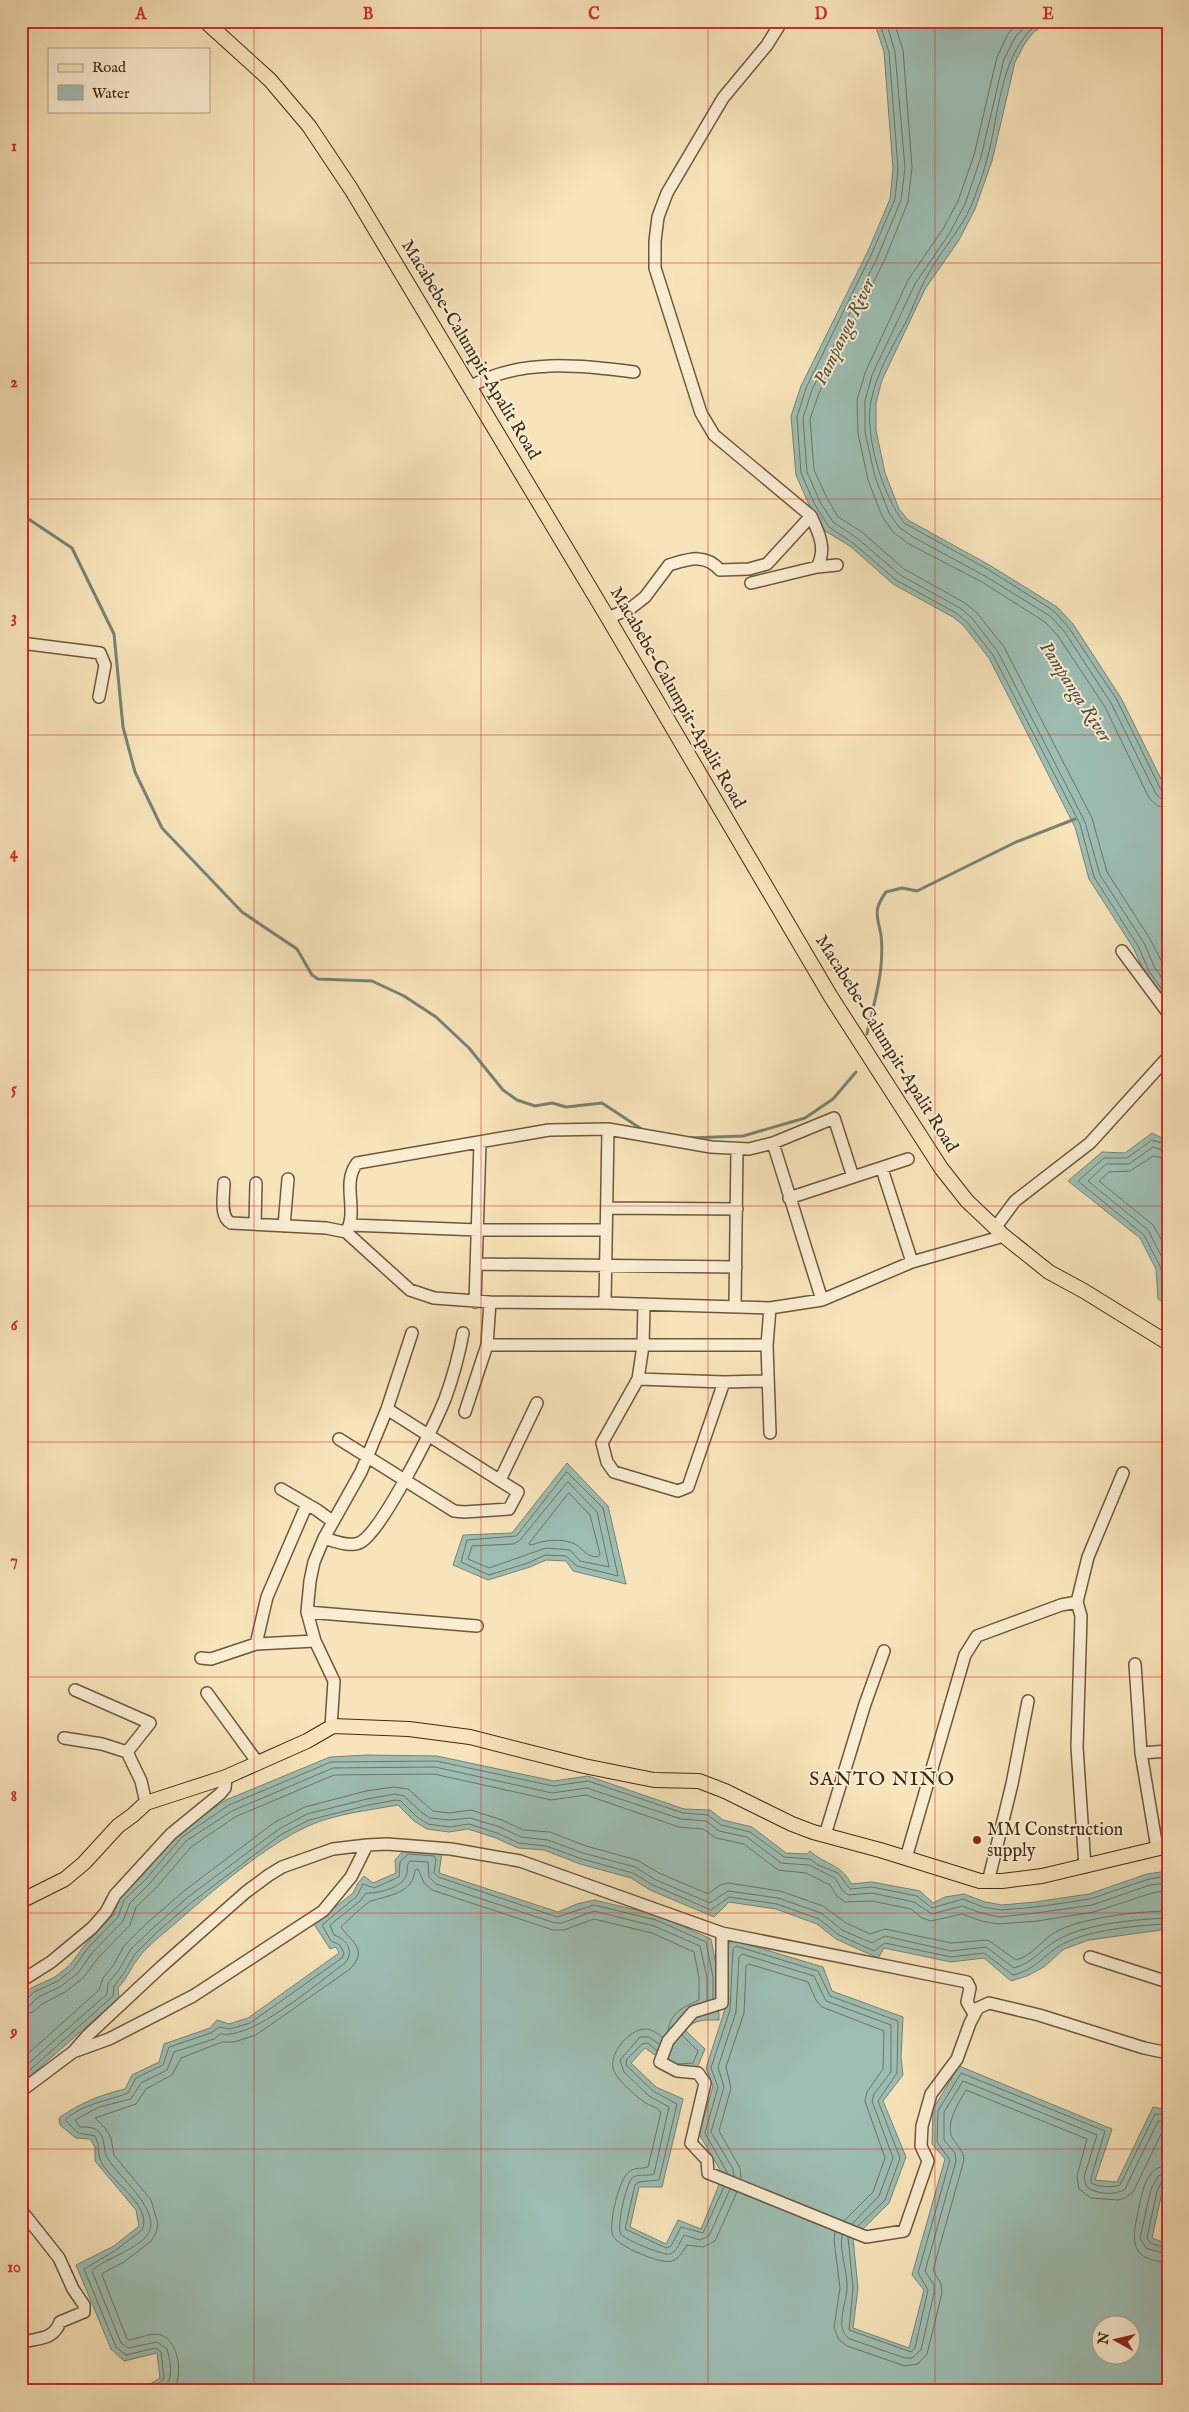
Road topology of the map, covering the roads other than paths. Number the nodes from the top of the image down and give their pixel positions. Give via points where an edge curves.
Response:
1 (205, 21) edge
2 (782, 21) edge
3 (634, 372) dead end
4 (470, 387) junction
5 (810, 516) junction
6 (837, 565) dead end
7 (817, 567) junction
8 (751, 583) dead end
9 (608, 618) junction
10 (21, 643) edge
11 (99, 697) dead end
12 (1122, 951) dead end
13 (1168, 1013) edge
14 (1168, 1057) edge
15 (608, 1129) junction
16 (773, 1142) junction
17 (480, 1143) junction
18 (737, 1150) junction
19 (908, 1159) dead end
20 (882, 1169) junction
21 (853, 1177) junction
22 (288, 1179) dead end
23 (224, 1182) dead end
24 (256, 1183) dead end
25 (789, 1198) junction
26 (607, 1208) junction
27 (736, 1209) junction
28 (255, 1224) junction
29 (284, 1226) junction
30 (348, 1228) junction
31 (478, 1230) junction
32 (606, 1230) junction
33 (999, 1232) junction
34 (912, 1262) junction
35 (477, 1264) junction
36 (605, 1264) junction
37 (736, 1266) junction
38 (822, 1300) junction
39 (475, 1302) junction
40 (490, 1302) junction
41 (605, 1302) junction
42 (644, 1304) junction
43 (735, 1306) junction
44 (770, 1308) junction
45 (463, 1332) dead end
46 (412, 1333) dead end
47 (1168, 1343) edge
48 (487, 1345) junction
49 (643, 1346) junction
50 (767, 1346) junction
51 (638, 1379) junction
52 (768, 1381) junction
53 (724, 1382) junction
54 (537, 1403) dead end
55 (387, 1409) junction
56 (465, 1412) dead end
57 (770, 1432) dead end
58 (428, 1433) junction
59 (339, 1439) dead end
60 (366, 1455) junction
61 (1123, 1473) dead end
62 (405, 1480) junction
63 (500, 1480) junction
64 (281, 1489) dead end
65 (307, 1504) junction
66 (332, 1522) junction
67 (324, 1538) junction
68 (1077, 1602) junction
69 (307, 1612) junction
70 (477, 1626) dead end
71 (316, 1641) junction
72 (256, 1644) junction
73 (884, 1651) dead end
74 (200, 1658) dead end
75 (1135, 1664) dead end
76 (75, 1690) dead end
77 (207, 1693) dead end
78 (1028, 1701) dead end
79 (331, 1727) junction
80 (64, 1738) dead end
81 (1168, 1751) edge
82 (127, 1752) junction
83 (1142, 1753) junction
84 (258, 1763) junction
85 (226, 1777) junction
86 (146, 1803) junction
87 (825, 1835) junction
88 (368, 1845) junction
89 (1162, 1847) edge
90 (906, 1858) junction
91 (1084, 1867) junction
92 (988, 1882) junction
93 (21, 1901) edge
94 (722, 1933) junction
95 (1090, 1957) dead end
96 (21, 1981) edge
97 (1168, 1982) edge
98 (974, 2014) junction
99 (73, 2052) junction
100 (1168, 2053) edge
101 (21, 2091) edge
102 (21, 2210) edge
103 (21, 2344) edge

1 - 4 main road, Macabebe-Calumpit-Apalit Road via 270,80 309,126 351,189
2 - 5 street via 767,45 723,98 667,193 658,217 655,268 701,414 714,435
3 - 4 street via 553,366 504,372 483,378
4 - 9 main road, Macabebe-Calumpit-Apalit Road
5 - 7 street via 821,537 821,559
5 - 9 street via 767,564 749,569 720,570 712,561 699,559 669,565 645,598
6 - 7 street
7 - 8 street
9 - 33 main road, Macabebe-Calumpit-Apalit Road via 831,997 942,1168 967,1201
10 - 11 street via 100,653 104,665
12 - 13 street
14 - 33 street via 1090,1143 1015,1201
15 - 17 street via 549,1130
15 - 18 street
15 - 26 street
16 - 18 street
16 - 21 street via 834,1118
16 - 25 street
17 - 30 street via 357,1163 349,1180
17 - 31 street
18 - 27 street
19 - 20 street
20 - 21 street
20 - 34 street
21 - 25 street
22 - 29 street
23 - 28 street via 226,1220
24 - 28 street
25 - 38 street
26 - 27 street
26 - 32 street
27 - 37 street
28 - 29 street
29 - 30 street
30 - 31 street
30 - 39 street via 410,1290 434,1298
31 - 32 street
31 - 35 street
32 - 36 street
33 - 34 street
33 - 47 main road, Macabebe-Calumpit-Apalit Road via 1049,1272
34 - 38 street
35 - 36 street
35 - 39 street
36 - 37 street
36 - 41 street
37 - 43 street
38 - 44 street
39 - 40 street
40 - 41 street
40 - 48 street
41 - 42 street
42 - 43 street
42 - 49 street
43 - 44 street
44 - 50 street
45 - 58 street via 458,1362 445,1400
46 - 55 street
48 - 49 street
48 - 56 street
49 - 50 street
49 - 51 street
50 - 52 street
51 - 53 street
51 - 53 street via 602,1443 603,1452 614,1472 678,1492 688,1487
52 - 53 street
52 - 57 street
54 - 63 street
55 - 58 street
55 - 60 street
58 - 62 street
58 - 63 street
59 - 60 street
60 - 62 street
60 - 66 street via 355,1485
61 - 68 street via 1088,1557
62 - 63 street via 449,1508 464,1512 509,1509 518,1492
62 - 67 street via 375,1530 360,1543 347,1544
64 - 65 street
65 - 66 street
65 - 72 street via 268,1597
66 - 67 street
67 - 69 street via 314,1562
68 - 90 street via 977,1636 965,1655
68 - 91 street via 1081,1616 1078,1784
69 - 70 street
69 - 71 street
71 - 72 street
71 - 79 street via 334,1681
72 - 74 street via 211,1659
73 - 87 street
75 - 83 street
76 - 82 street via 150,1723
77 - 84 street
78 - 92 street
79 - 84 main road
79 - 87 main road via 409,1729 470,1737 646,1778 699,1781 792,1824
80 - 82 street
81 - 83 street
82 - 86 street via 141,1781
83 - 89 street
84 - 85 main road
85 - 86 main road
85 - 96 street via 225,1788 220,1794 171,1834 115,1894 106,1912 92,1928 51,1962
86 - 93 main road via 65,1879
87 - 90 main road
88 - 94 street via 451,1849 520,1861
88 - 99 street via 351,1877 323,1911 193,1996 144,2022
88 - 99 street via 316,1854 282,1867 259,1882 118,2006
89 - 91 main road
90 - 92 main road
91 - 92 main road via 1028,1879
94 - 98 street via 967,1982 970,1988 966,2002
94 - 98 street via 722,2003 693,2012 668,2041 660,2062 677,2071 698,2073 705,2083 691,2143 707,2160 708,2173 866,2237 904,2231 928,2161 921,2146 922,2126 931,2094 957,2059
95 - 97 street
98 - 100 street via 989,2003
99 - 101 street
102 - 103 street via 59,2258 84,2306 84,2312 60,2322 57,2331 49,2337

